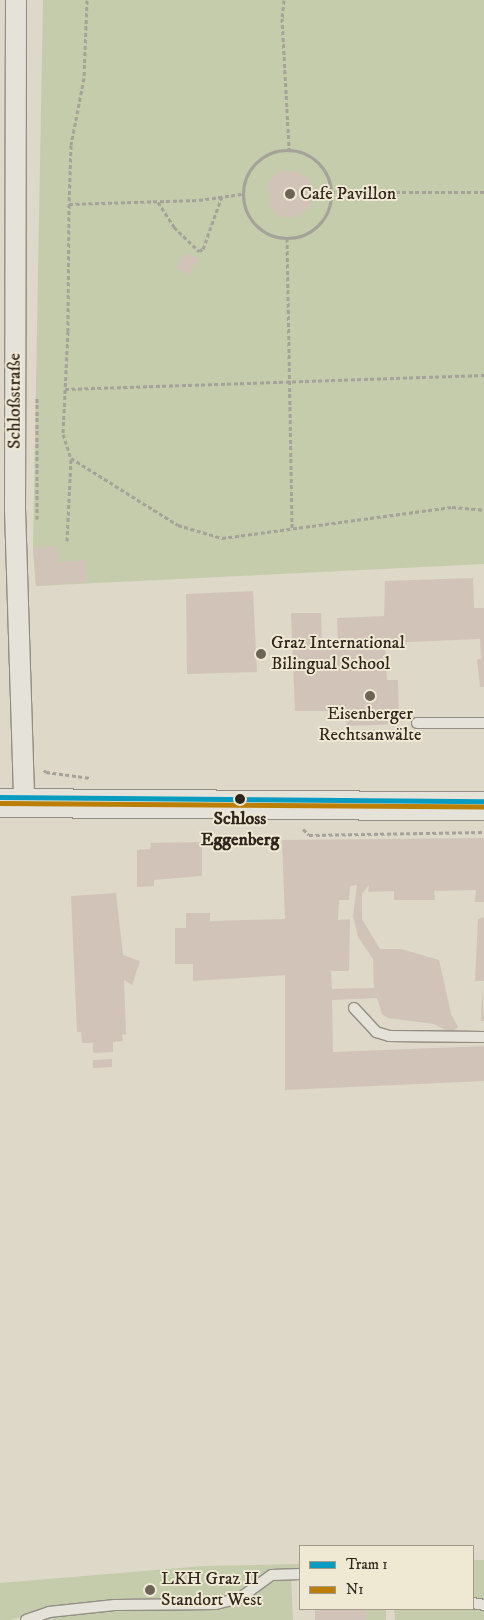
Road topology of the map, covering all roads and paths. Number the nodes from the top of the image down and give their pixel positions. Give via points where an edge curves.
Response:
1 (16, 0) edge
2 (87, 0) edge
3 (284, 0) edge
4 (289, 149) junction
5 (331, 192) junction
6 (484, 192) edge
7 (242, 194) junction
8 (222, 196) junction
9 (158, 202) junction
10 (69, 204) junction
11 (287, 238) junction
12 (484, 375) edge
13 (290, 382) junction
14 (65, 389) junction
15 (71, 458) junction
16 (484, 510) edge
17 (292, 528) junction
18 (67, 541) dead end
19 (417, 723) dead end
20 (484, 723) edge
21 (12, 802) edge
22 (484, 806) edge
23 (484, 832) edge
24 (309, 835) dead end
25 (354, 1008) dead end
26 (484, 1037) edge
27 (299, 1574) edge
28 (26, 1620) edge

1 - 21 street, Schloßstraße
2 - 10 path via 84,78 71,146
3 - 4 path via 282,18
4 - 5 path via 308,155 322,167
4 - 7 path via 274,151 251,167
5 - 6 path
5 - 11 path via 324,219 301,236
7 - 8 path
7 - 11 path via 244,208 261,230
8 - 9 path
8 - 9 path via 203,249 199,251 174,227
9 - 10 path
10 - 14 path
11 - 13 path
12 - 13 path
13 - 14 path
13 - 17 path
14 - 15 path via 63,434
15 - 17 path via 178,525 222,538
15 - 18 path
16 - 17 path via 452,507
19 - 20 lane
21 - 22 main road
23 - 24 path
25 - 26 lane via 376,1032 389,1036
27 - 28 lane via 272,1575 240,1598 216,1604 115,1605 49,1612

